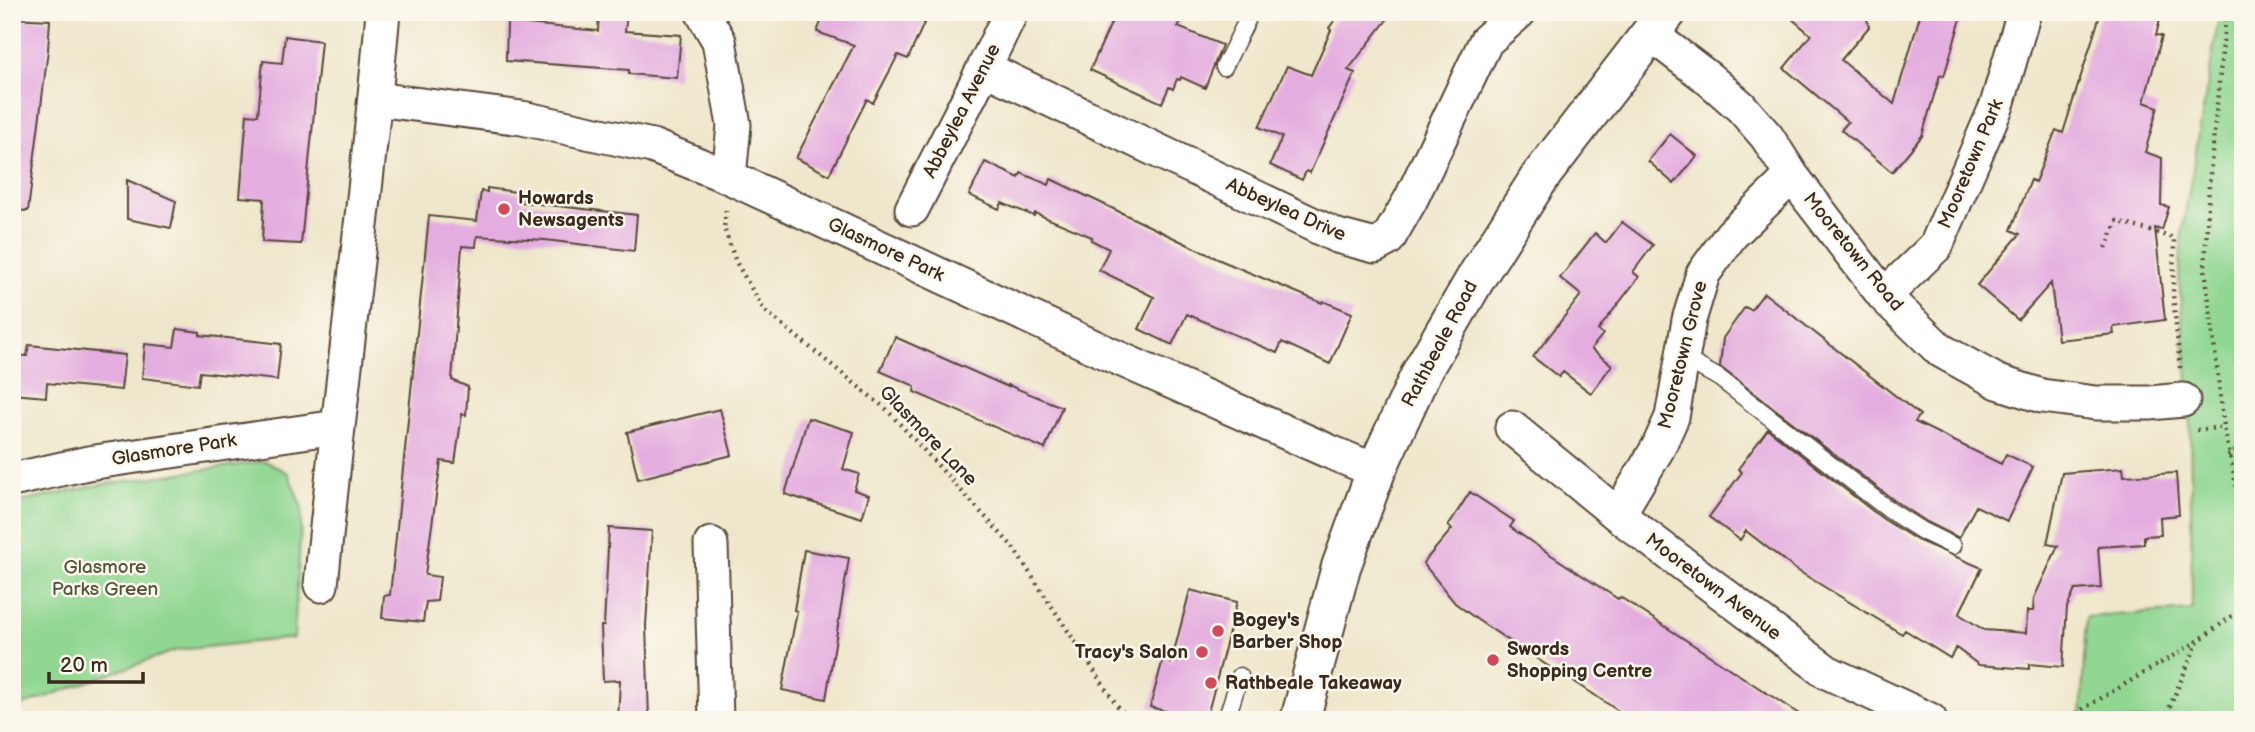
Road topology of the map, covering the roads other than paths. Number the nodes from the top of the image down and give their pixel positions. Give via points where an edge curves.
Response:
1 (383, 12) edge
2 (702, 12) edge
3 (1011, 12) edge
4 (1251, 12) edge
5 (1519, 12) edge
6 (2024, 12) edge
7 (1657, 25) edge
8 (1224, 67) dead end
9 (985, 68) junction
10 (375, 99) junction
11 (1792, 176) junction
12 (729, 177) junction
13 (912, 209) dead end
14 (1884, 296) junction
15 (1682, 358) junction
16 (2188, 415) road end
17 (337, 427) junction
18 (1512, 428) dead end
19 (1376, 471) junction
20 (12, 480) edge
21 (1618, 515) junction
22 (711, 544) dead end
23 (1953, 545) dead end
24 (321, 585) dead end
25 (1240, 676) dead end
26 (716, 720) edge
27 (1226, 720) edge
28 (1300, 720) edge
29 (1930, 720) edge

1 - 10 street
2 - 12 street via 719,41 734,125
3 - 9 street, Abbeylea Avenue
4 - 8 lane
5 - 9 street, Abbeylea Drive via 1486,41 1411,199 1388,239 1375,246 1337,236
6 - 14 street, Mooretown Park via 1997,105 1936,246
7 - 11 street, Mooretown Road via 1665,46 1741,107
7 - 19 main road, Rathbeale Road via 1540,177 1476,276 1422,371
9 - 13 street, Abbeylea Avenue
10 - 12 street, Glasmore Park via 522,118 652,146
10 - 17 street
11 - 14 street, Mooretown Road
11 - 15 street, Mooretown Grove via 1731,235 1703,274
12 - 19 street, Glasmore Park via 1110,354
14 - 16 street, Mooretown Road via 1940,350 1998,382 2042,396 2150,403
15 - 21 street, Mooretown Grove via 1672,417
15 - 23 lane via 1719,378 1889,510
17 - 20 street, Glasmore Park via 88,463
17 - 24 street
18 - 21 street, Mooretown Avenue
19 - 28 main road, Rathbeale Road via 1341,567
21 - 29 street, Mooretown Avenue via 1827,672
22 - 26 street
25 - 27 lane

